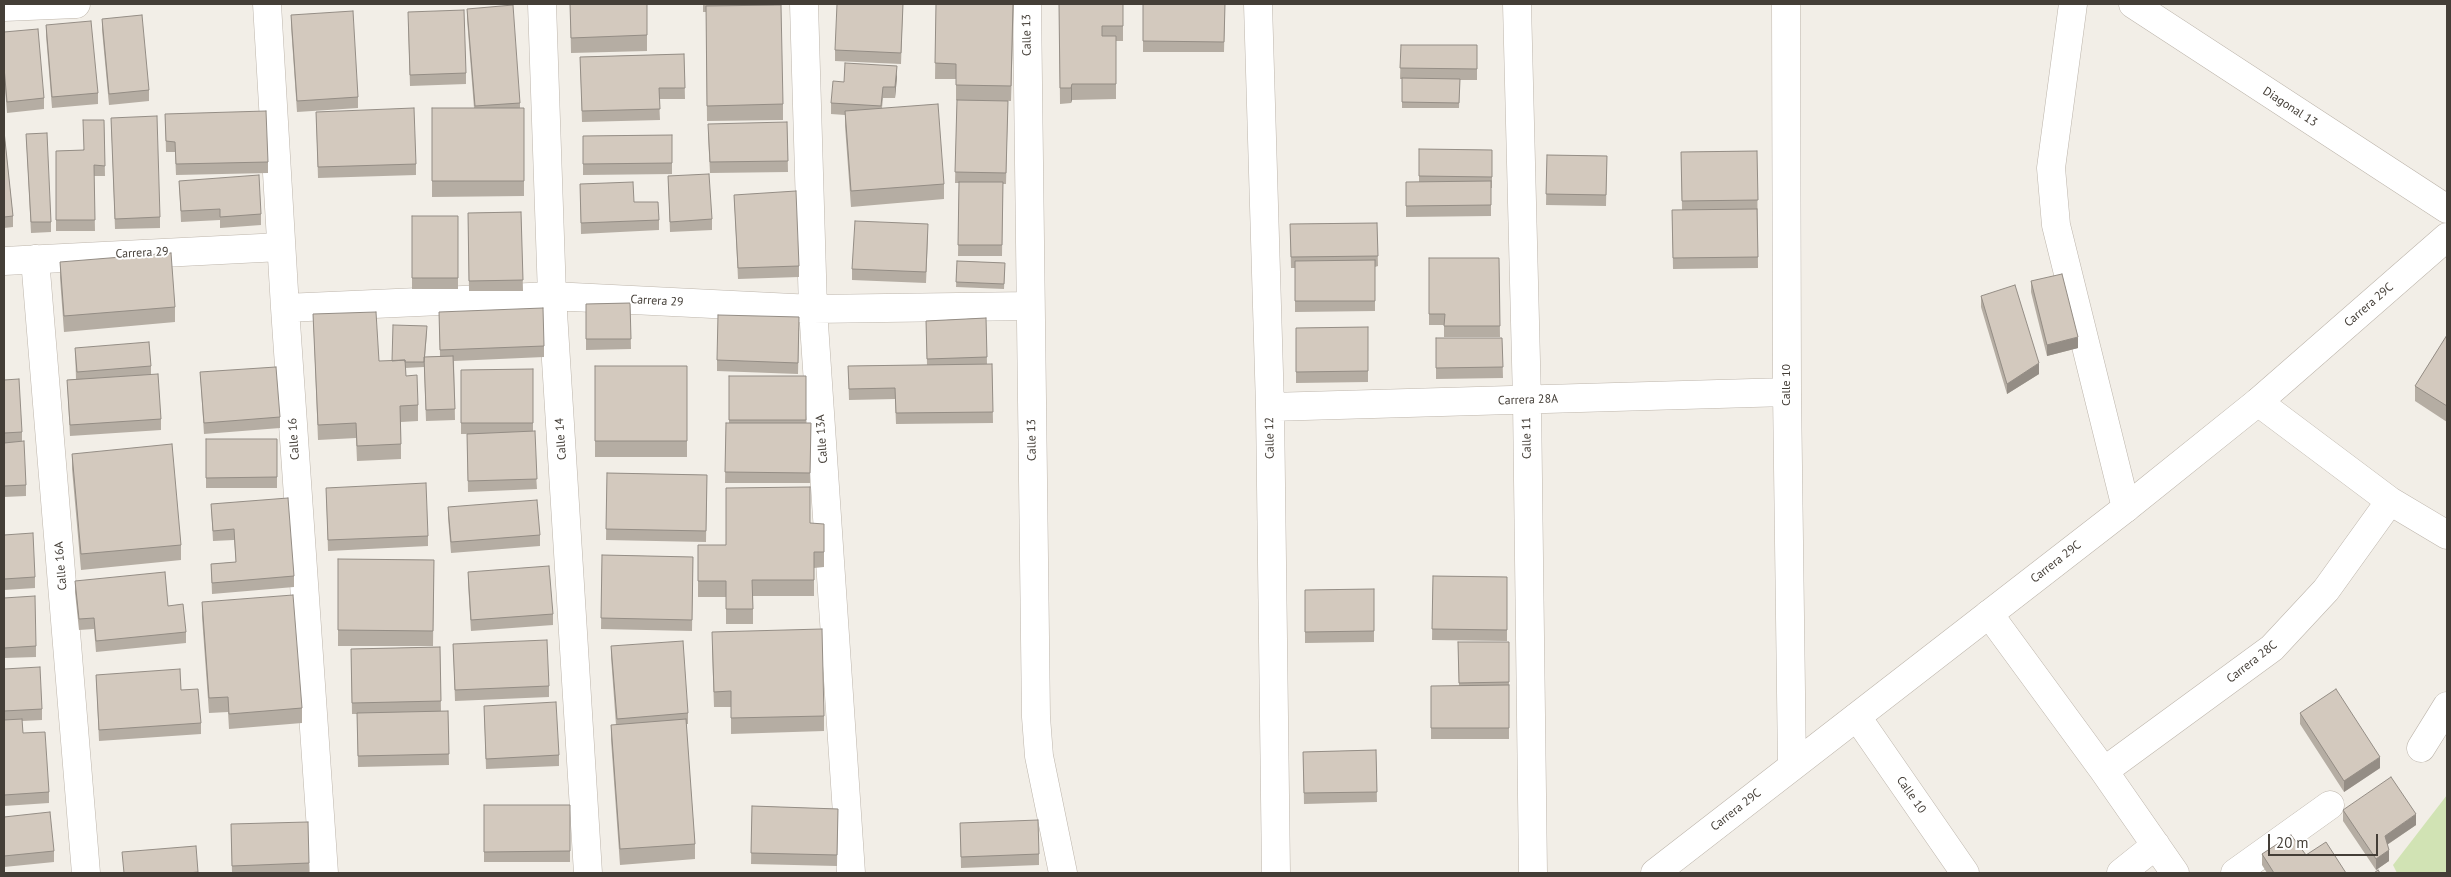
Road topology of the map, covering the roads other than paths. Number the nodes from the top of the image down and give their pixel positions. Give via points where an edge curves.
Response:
1 (76, 4) edge
2 (267, 4) edge
3 (542, 4) edge
4 (804, 4) edge
5 (1027, 4) edge
6 (1258, 4) edge
7 (1516, 4) edge
8 (1786, 4) edge
9 (2073, 4) edge
10 (2133, 4) edge
11 (4, 7) edge
12 (2447, 209) edge
13 (2447, 237) edge
14 (281, 247) junction
15 (35, 259) junction
16 (4, 261) edge
17 (552, 296) junction
18 (1030, 306) junction
19 (285, 308) junction
20 (813, 309) junction
21 (1786, 392) junction
22 (1527, 400) junction
23 (2258, 402) junction
24 (1270, 407) junction
25 (2390, 501) junction
26 (2126, 508) junction
27 (2447, 535) edge
28 (1989, 614) junction
29 (2447, 706) edge
30 (1857, 717) junction
31 (2421, 748) dead end
32 (1792, 766) junction
33 (2104, 771) junction
34 (2330, 805) dead end
35 (2156, 846) junction
36 (86, 873) edge
37 (324, 873) edge
38 (588, 873) edge
39 (851, 873) edge
40 (1063, 873) edge
41 (1276, 873) edge
42 (1533, 873) edge
43 (1654, 873) edge
44 (1965, 873) edge
45 (2121, 873) edge
46 (2175, 873) edge
47 (2235, 873) edge

1 - 11 street
2 - 14 street, Calle 16
3 - 17 street, Calle 14
4 - 20 street, Calle 13A
5 - 18 street, Calle 13
6 - 24 street, Calle 12
7 - 22 street, Calle 11
8 - 21 street, Calle 10
9 - 26 street via 2051,168 2056,225
10 - 12 street, Diagonal 13
13 - 23 street, Carrera 29C
14 - 15 street, Carrera 29
14 - 19 street, Calle 16
15 - 16 street, Carrera 29
15 - 36 street, Calle 16A
17 - 19 street, Carrera 29
17 - 20 street, Carrera 29
17 - 38 street, Calle 14
18 - 20 street, Carrera 29
18 - 40 street, Calle 13 via 1036,717 1039,756
19 - 37 street, Calle 16
20 - 39 street, Calle 13A
21 - 22 street, Carrera 28A
21 - 32 street, Calle 10
22 - 24 street, Carrera 28A
22 - 42 street, Calle 11
23 - 25 street
23 - 26 street, Carrera 29C
24 - 41 street, Calle 12
25 - 27 street
25 - 33 street, Carrera 28C via 2326,590 2272,648
26 - 28 street, Carrera 29C
28 - 30 street, Carrera 29C
28 - 33 street
29 - 31 street
30 - 32 street, Carrera 29C
30 - 44 street, Calle 10
32 - 43 street, Carrera 29C
33 - 35 street
34 - 47 street
35 - 45 street
35 - 46 street

